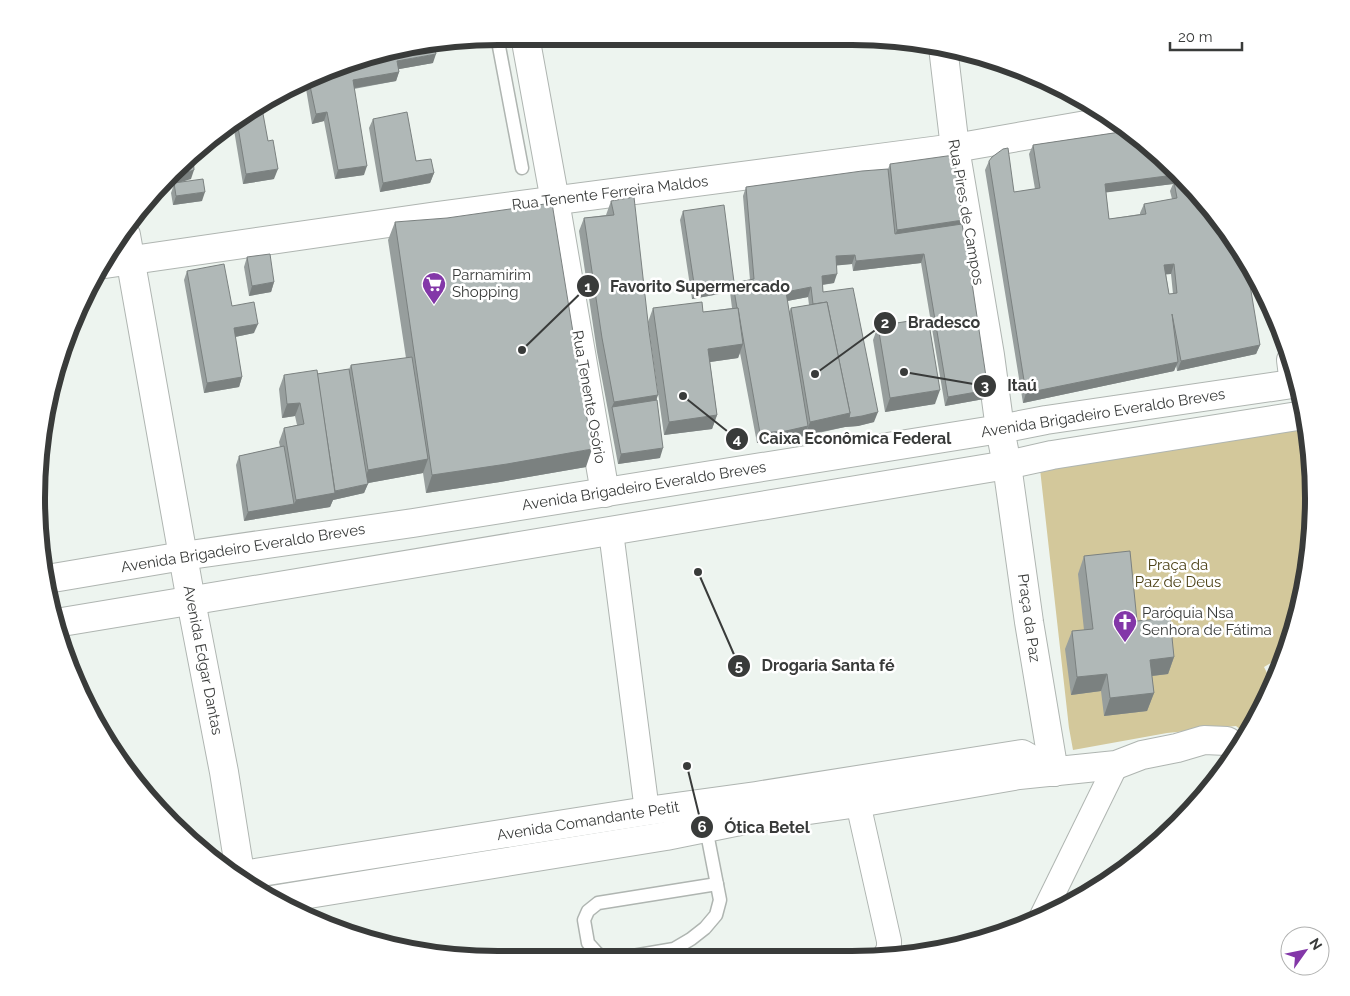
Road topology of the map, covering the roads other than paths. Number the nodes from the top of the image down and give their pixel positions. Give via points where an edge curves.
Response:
1 (499, 45) edge
2 (527, 45) edge
3 (944, 55) edge
4 (1105, 122) edge
5 (955, 148) junction
6 (522, 168) dead end
7 (555, 200) junction
8 (121, 253) edge
9 (1289, 376) edge
10 (1297, 416) edge
11 (1000, 429) junction
12 (1007, 465) junction
13 (605, 493) junction
14 (611, 532) junction
15 (183, 556) junction
16 (53, 578) edge
17 (191, 601) junction
18 (62, 622) edge
19 (1232, 744) edge
20 (1116, 765) junction
21 (1054, 772) junction
22 (858, 803) junction
23 (758, 807) junction
24 (648, 811) junction
25 (706, 828) junction
26 (238, 869) edge
27 (247, 876) edge
28 (717, 884) junction
29 (286, 898) edge
30 (1047, 907) edge
31 (889, 949) edge
32 (595, 951) edge
33 (662, 951) edge

1 - 6 lane
2 - 7 street, Rua Tenente Osório
3 - 5 street, Rua Pires de Campos
4 - 5 street, Rua Tenente Ferreira Maldos
5 - 7 street, Rua Tenente Ferreira Maldos
5 - 11 street, Rua Pires de Campos
7 - 8 street, Rua Tenente Ferreira Maldos
7 - 13 street, Rua Tenente Osório
8 - 15 street, Avenida Edgar Dantas
9 - 11 street, Avenida Brigadeiro Everaldo Breves
10 - 12 street
11 - 12 street, Rua Pires de Campos
11 - 13 street, Avenida Brigadeiro Everaldo Breves
12 - 14 street
12 - 21 street, Praça da Paz
13 - 15 street, Avenida Brigadeiro Everaldo Breves
14 - 17 street
14 - 24 street
15 - 16 street, Avenida Brigadeiro Everaldo Breves
15 - 17 street, Avenida Edgar Dantas
17 - 18 street
17 - 26 street, Avenida Edgar Dantas via 224,772
19 - 20 street, Avenida Comandante Petit via 1227,741 1204,740 1142,755
20 - 21 street, Avenida Comandante Petit
20 - 30 street
21 - 22 street, Avenida Comandante Petit
21 - 23 street, Avenida Comandante Petit via 1022,754
22 - 23 street, Avenida Comandante Petit
22 - 31 street
23 - 24 street, Avenida Comandante Petit
23 - 25 street, Avenida Comandante Petit
24 - 27 street, Avenida Comandante Petit
25 - 28 lane
25 - 29 street, Avenida Comandante Petit
28 - 32 lane via 598,903 588,911 584,920 588,942
28 - 33 lane via 720,900 716,915 691,939 674,949

